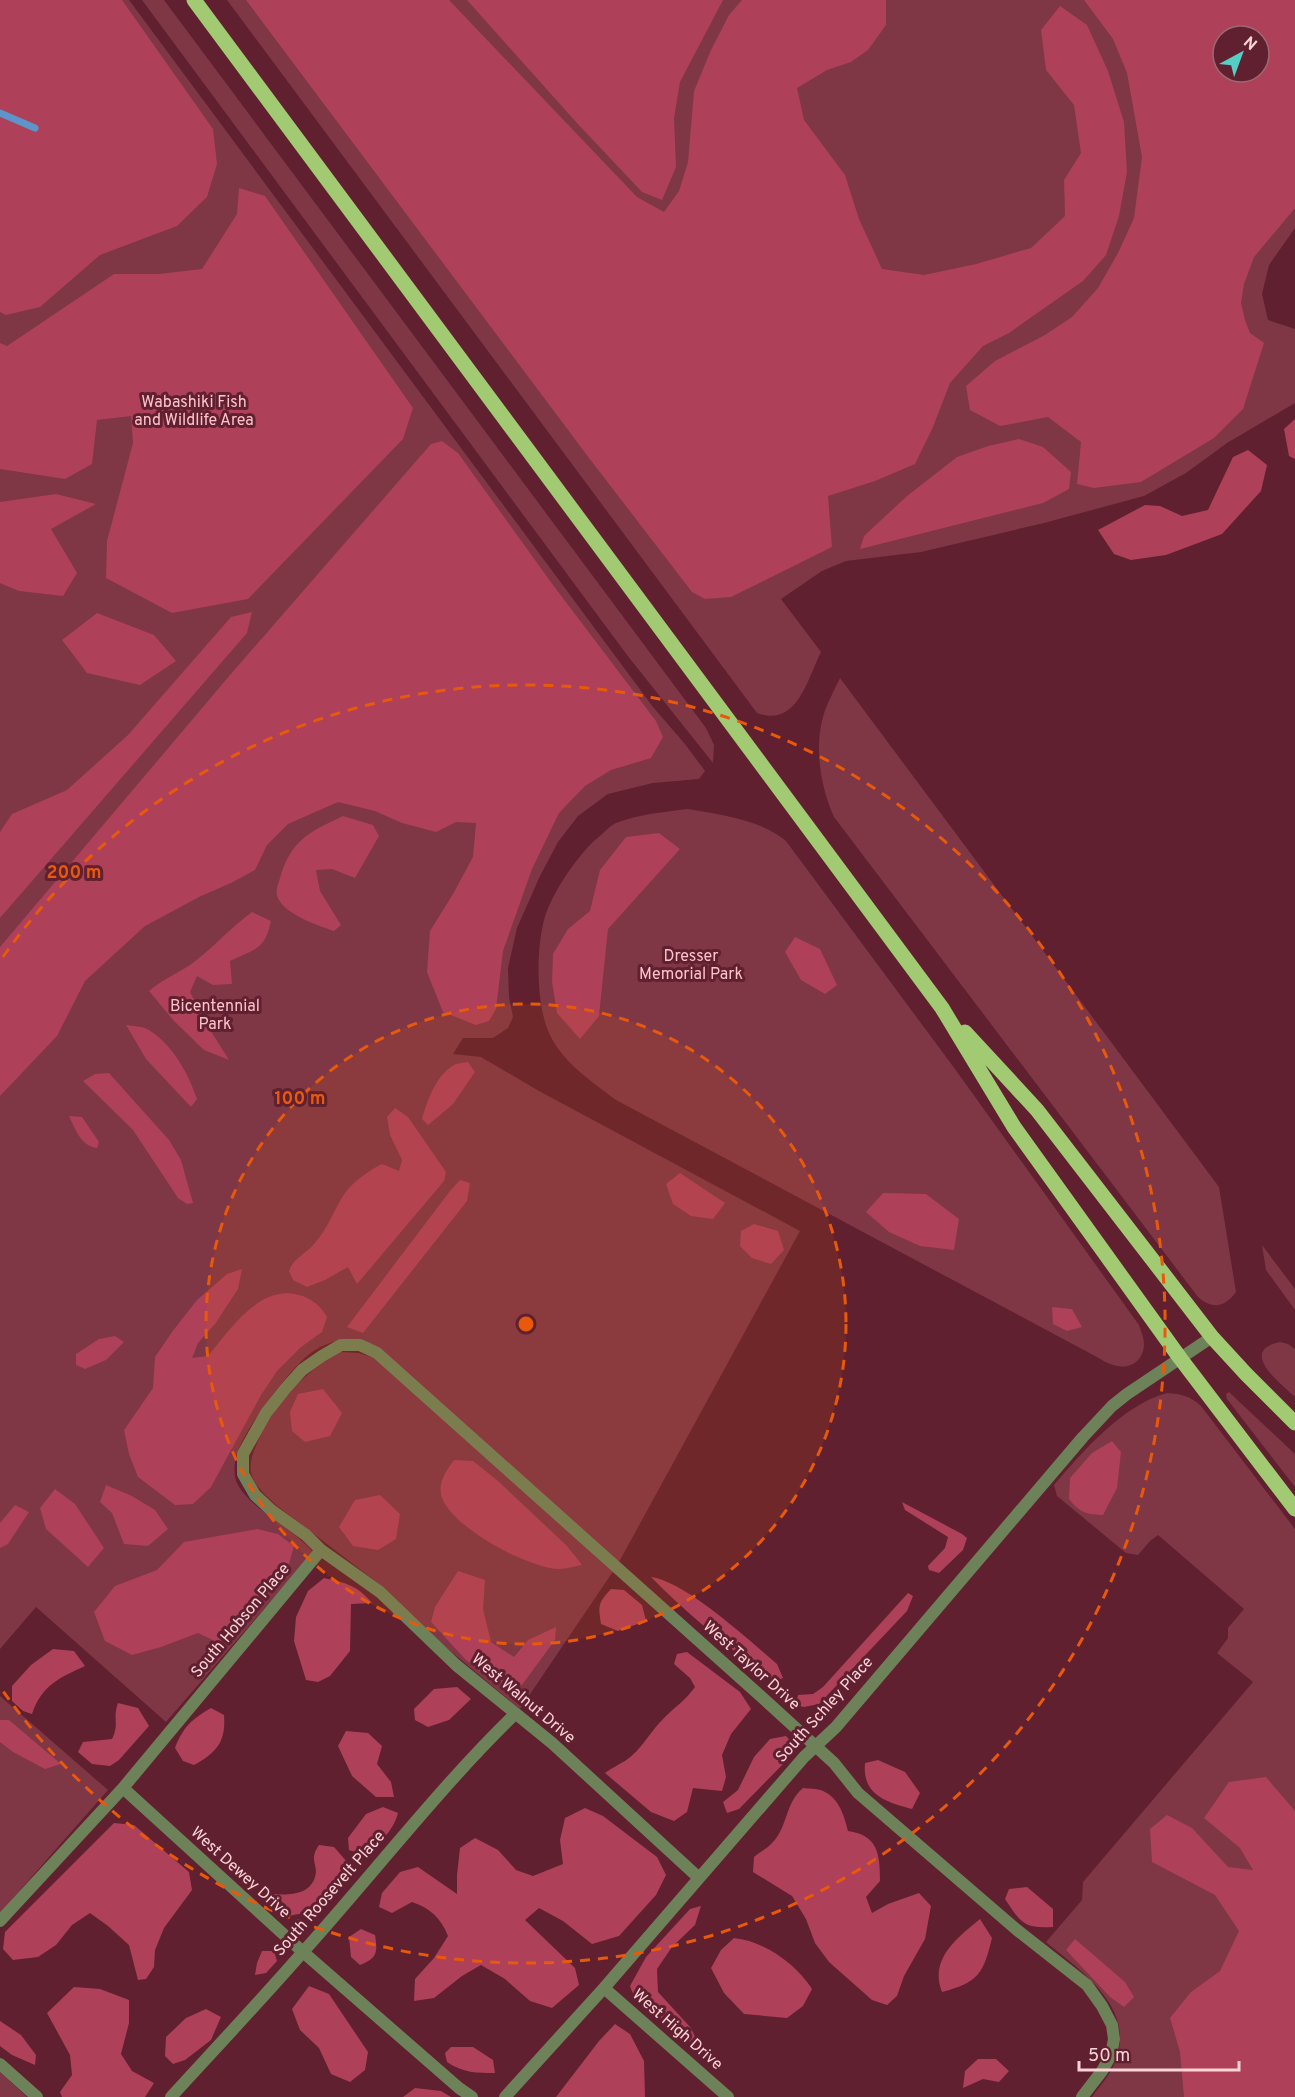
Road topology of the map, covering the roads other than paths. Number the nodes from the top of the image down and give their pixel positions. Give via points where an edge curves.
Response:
1 (194, 0) edge
2 (942, 1008) junction
3 (1212, 1337) junction
4 (1180, 1358) junction
5 (1295, 1422) edge
6 (1295, 1509) edge
7 (321, 1550) junction
8 (516, 1714) junction
9 (815, 1746) junction
10 (123, 1788) junction
11 (699, 1878) junction
12 (0, 1921) edge
13 (303, 1952) junction
14 (603, 1988) junction
15 (0, 2064) edge
16 (37, 2097) edge
17 (171, 2097) edge
18 (472, 2097) edge
19 (505, 2097) edge
20 (728, 2097) edge
21 (1082, 2097) edge

1 - 2 main road
2 - 3 main road via 1037,1110
2 - 4 main road via 1014,1127
3 - 4 street, South Schley Place
3 - 5 main road
4 - 6 main road
4 - 9 street, South Schley Place via 1127,1394 1083,1437
7 - 8 street, West Walnut Drive via 380,1592 456,1665
7 - 9 street, West Taylor Drive via 255,1495 243,1474 243,1454 266,1413 302,1370 341,1345 360,1345 377,1353
7 - 10 street, South Hobson Place
8 - 11 street, West Walnut Drive
8 - 13 street, South Roosevelt Place via 421,1815
9 - 11 street, South Schley Place
9 - 21 street, West Taylor Drive via 858,1793 1087,1985 1112,2025 1114,2039 1111,2055
10 - 12 street, South Hobson Place
10 - 13 street, West Dewey Drive
11 - 14 street, South Schley Place
13 - 17 street, South Roosevelt Place
13 - 18 street, West Dewey Drive
14 - 19 street, South Schley Place
14 - 20 street, West High Drive
15 - 16 street

